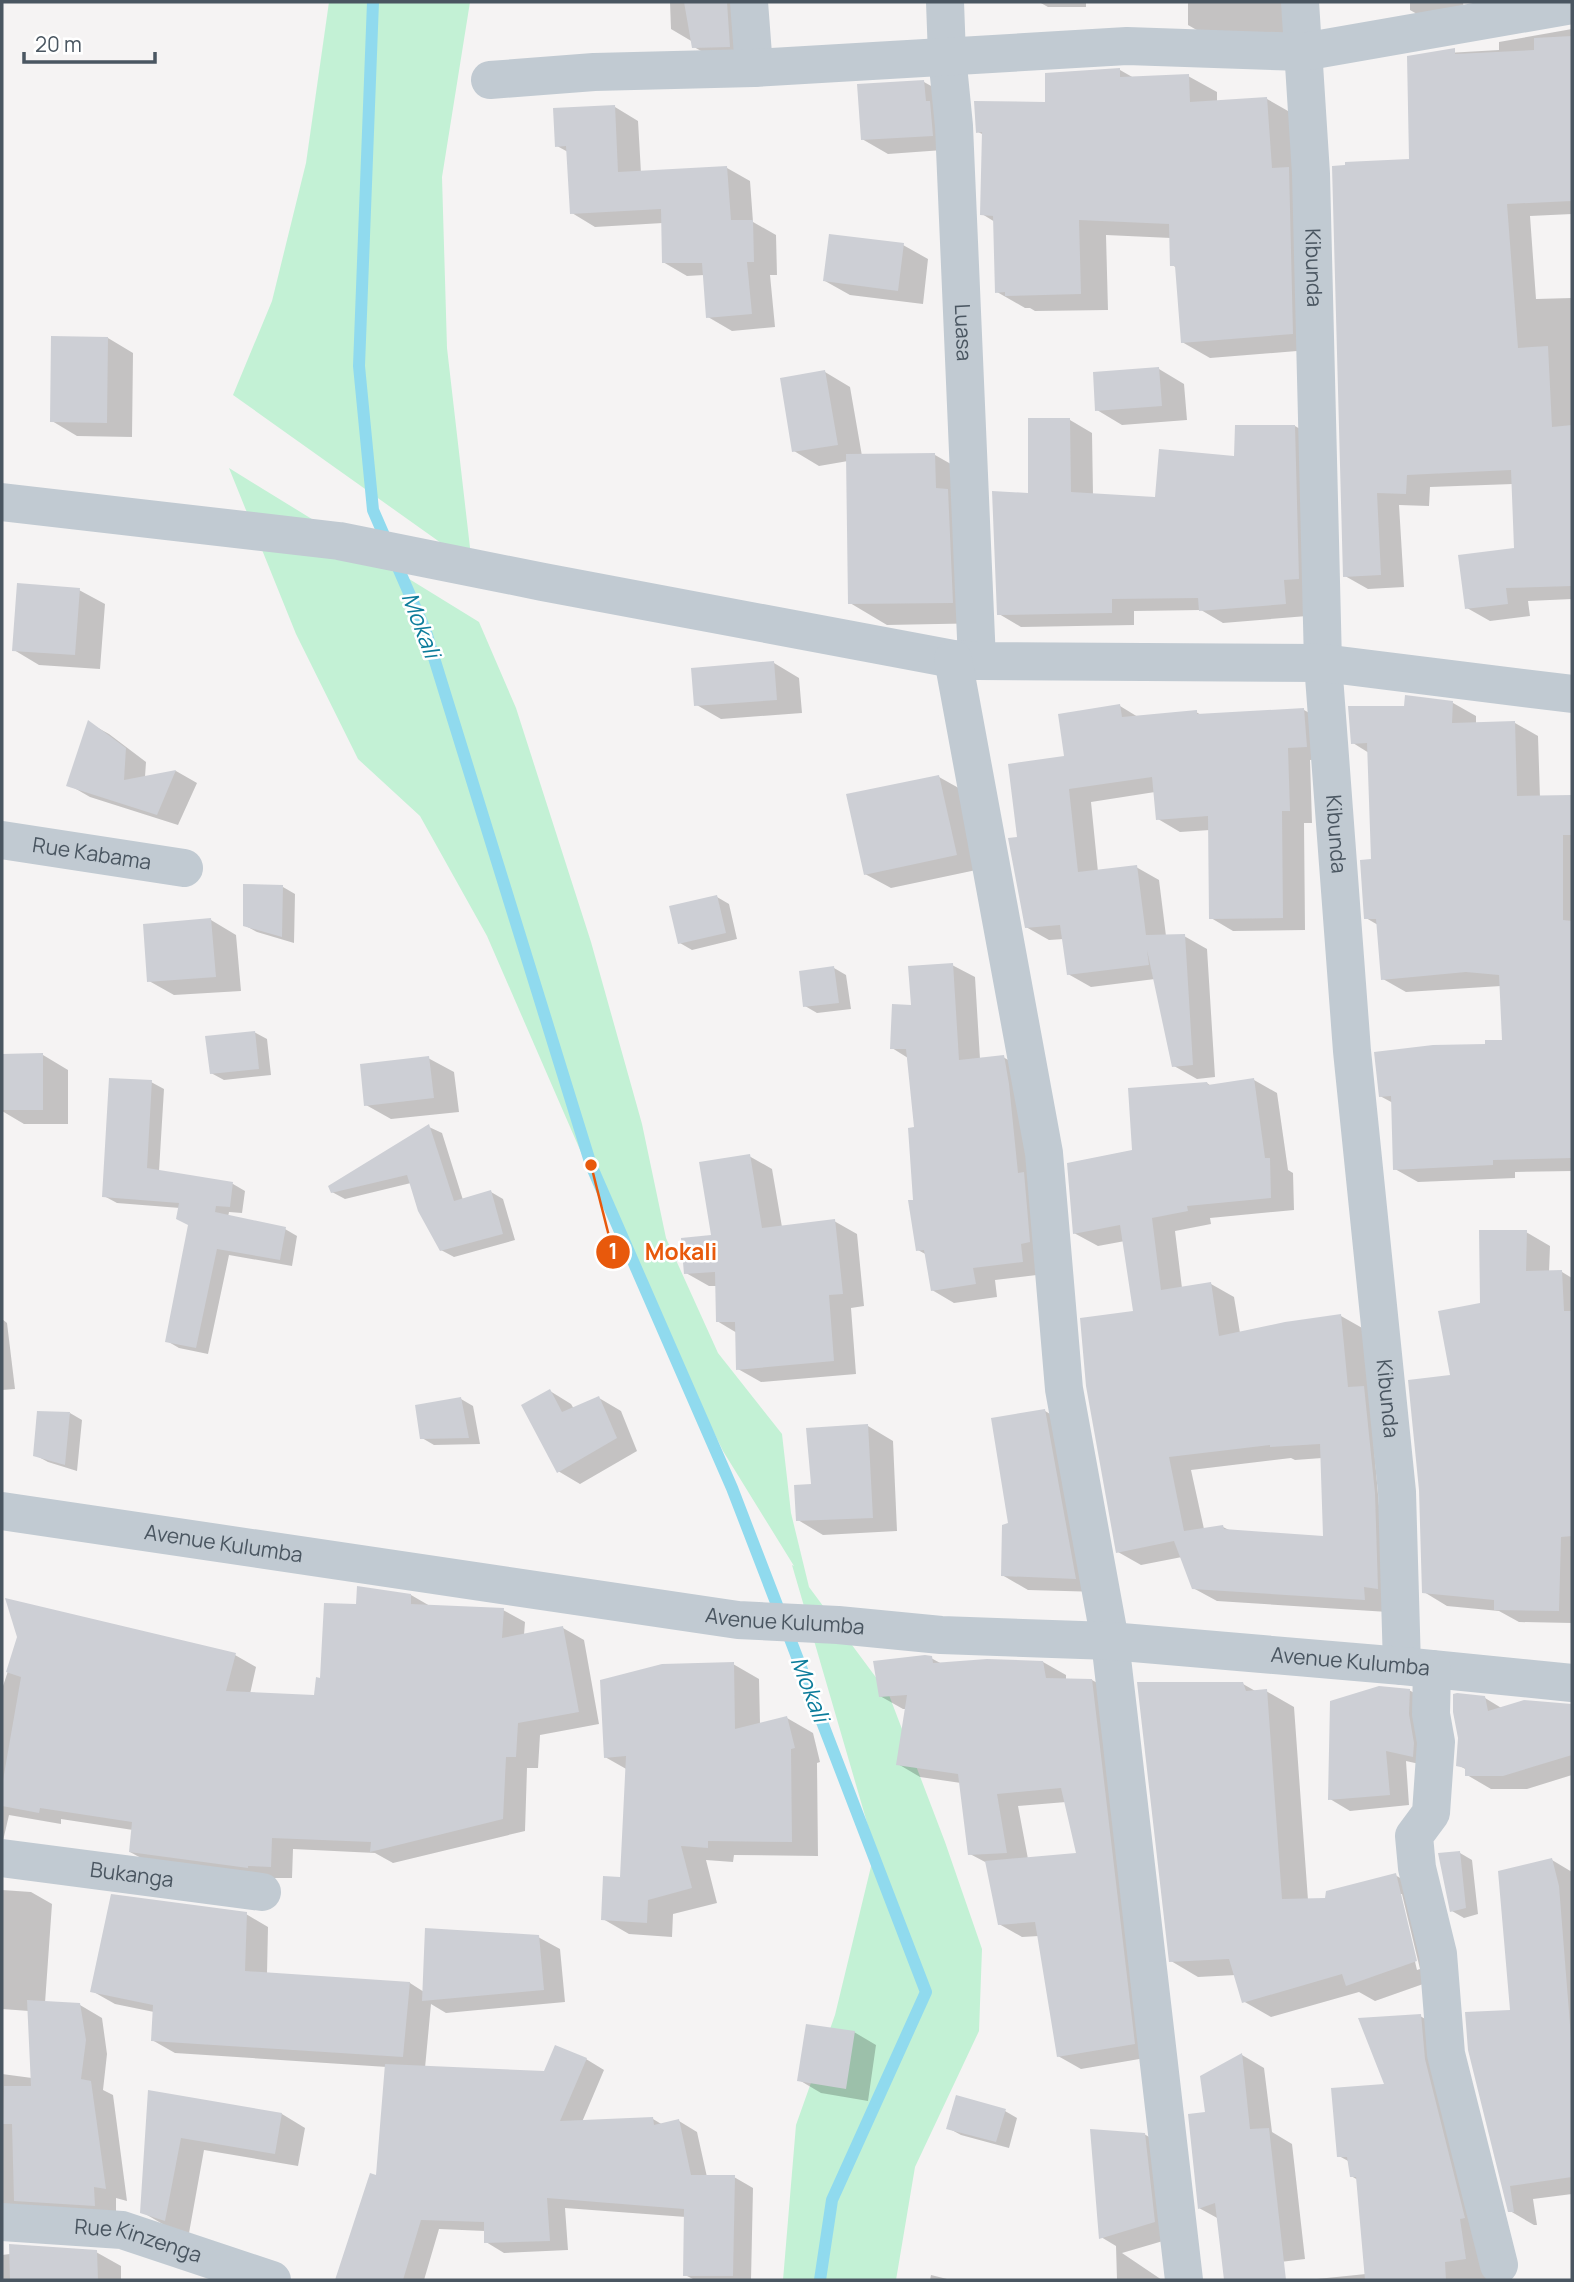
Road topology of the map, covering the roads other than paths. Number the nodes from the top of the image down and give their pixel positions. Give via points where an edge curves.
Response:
1 (749, 2) edge
2 (945, 2) edge
3 (1300, 2) edge
4 (1572, 5) edge
5 (1303, 52) junction
6 (947, 56) junction
7 (754, 68) junction
8 (490, 80) dead end
9 (2, 502) edge
10 (965, 660) junction
11 (1323, 663) junction
12 (1572, 694) edge
13 (2, 840) edge
14 (184, 868) dead end
15 (2, 1511) edge
16 (1110, 1641) junction
17 (1417, 1667) junction
18 (1572, 1683) edge
19 (2, 1858) edge
20 (261, 1892) dead end
21 (2, 2222) edge
22 (1499, 2265) dead end
23 (272, 2280) edge
24 (1184, 2280) edge

1 - 7 street
2 - 6 street, Luasa
3 - 5 street, Kibunda
4 - 5 street
5 - 6 street via 1127,46
5 - 11 street, Kibunda via 1311,174
6 - 7 street
6 - 10 street, Luasa via 954,126
7 - 8 street
9 - 10 street via 339,541
10 - 11 street
10 - 16 street, Luasa via 1044,1153 1064,1389
11 - 12 street
11 - 17 street, Kibunda via 1352,1051
13 - 14 street, Rue Kabama
15 - 16 street, Avenue Kulumba via 738,1620 941,1635
16 - 17 street, Avenue Kulumba
16 - 24 street, Luasa
17 - 18 street, Avenue Kulumba
17 - 22 street, Kibunda via 1436,1742 1431,1813 1415,1836 1417,1868 1438,1954 1446,2054
19 - 20 street, Bukanga
21 - 23 street, Rue Kinzenga via 122,2230

